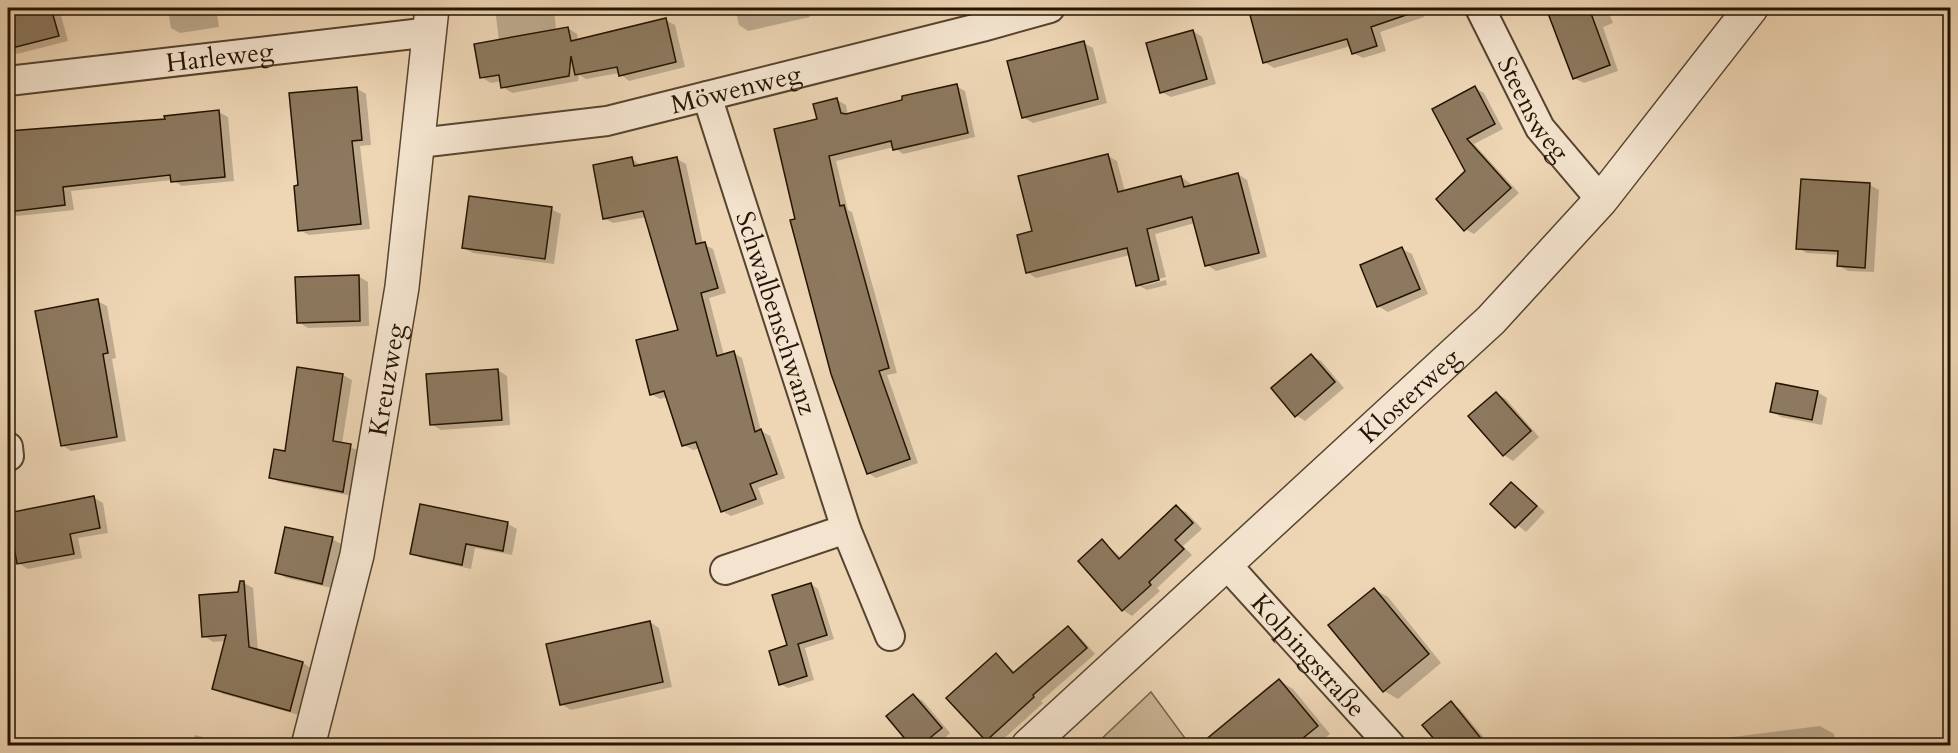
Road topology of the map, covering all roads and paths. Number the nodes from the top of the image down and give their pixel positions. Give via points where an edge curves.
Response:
1 (1050, 8) edge
2 (1480, 8) edge
3 (1751, 8) edge
4 (432, 20) edge
5 (8, 81) edge
6 (707, 96) junction
7 (419, 143) junction
8 (1601, 200) junction
9 (846, 529) junction
10 (1226, 564) junction
11 (725, 570) dead end
12 (890, 636) dead end
13 (308, 746) edge
14 (1028, 746) edge
15 (1392, 746) edge

1 - 6 street, Möwenweg
2 - 8 street, Steensweg via 1540,128
3 - 8 street, Klosterweg
4 - 5 street, Harleweg
4 - 7 street, Kreuzweg
6 - 7 street, Möwenweg via 607,121
6 - 9 street, Schwalbenschwanz
7 - 13 street, Kreuzweg via 402,287 357,555
8 - 10 street, Klosterweg via 1491,320
9 - 11 street
9 - 12 street, Schwalbenschwanz
10 - 14 street, Klosterweg
10 - 15 street, Kolpingstraße

